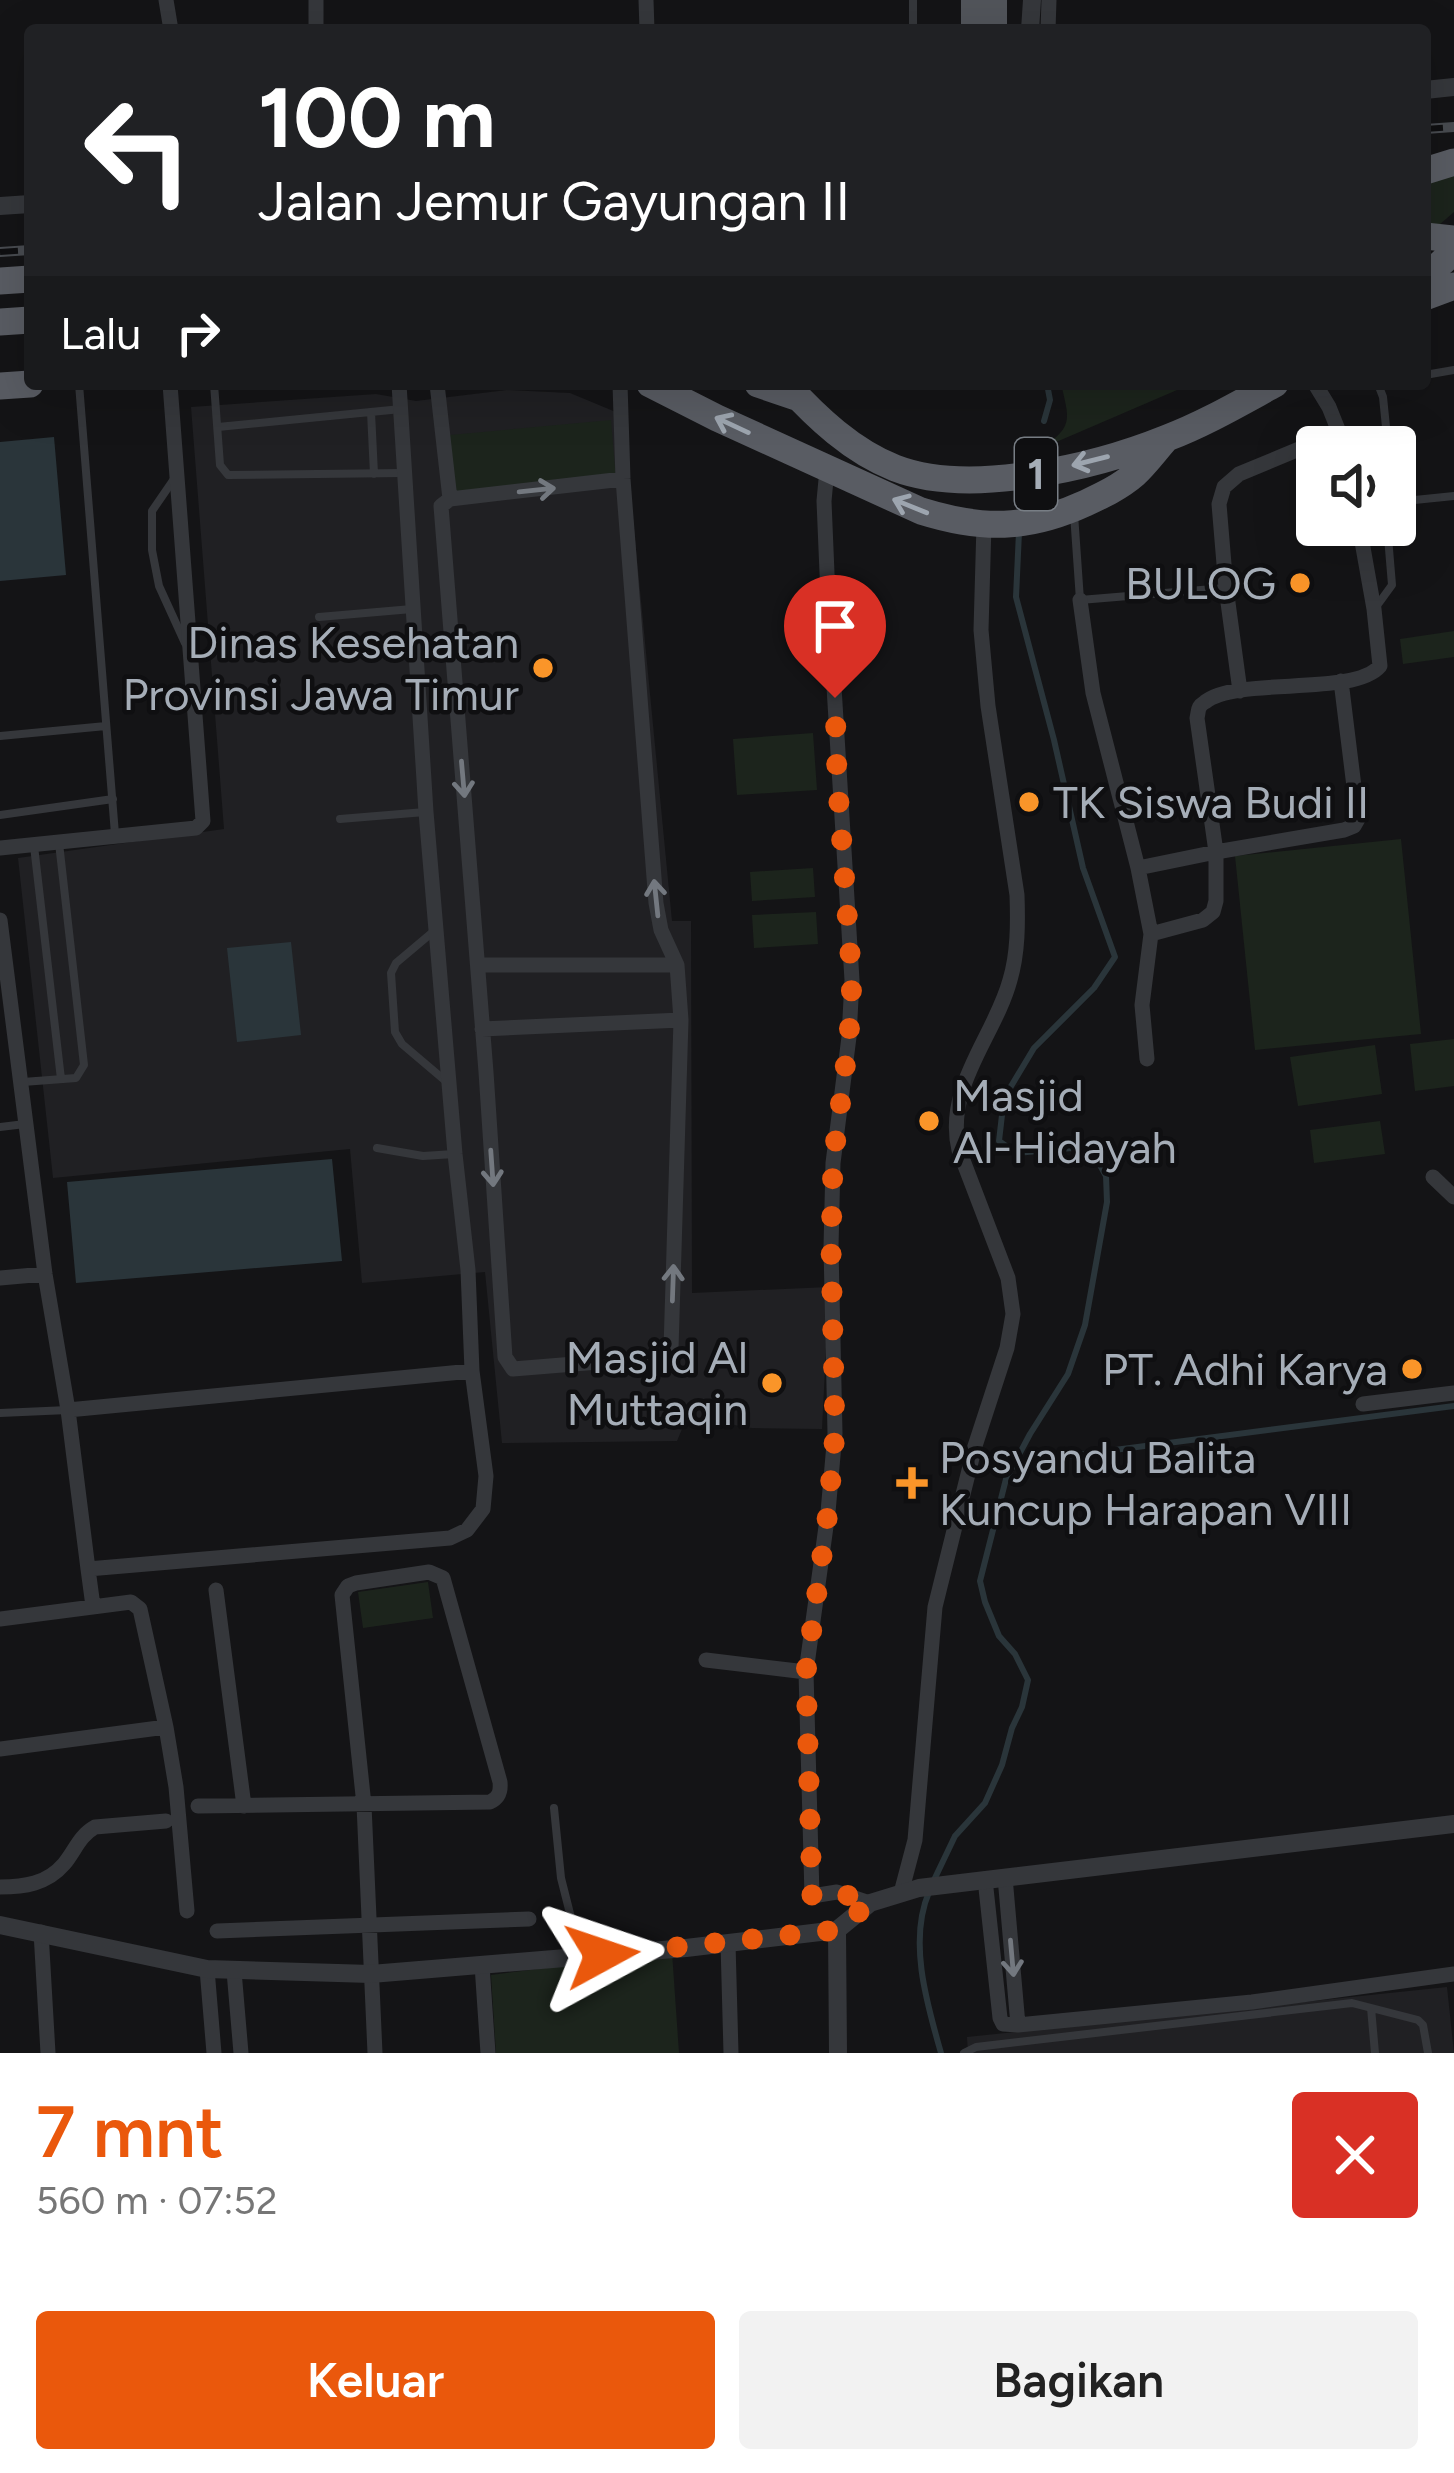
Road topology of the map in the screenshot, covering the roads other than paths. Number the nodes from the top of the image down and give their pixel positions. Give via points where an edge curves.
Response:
1 (1454, 251) edge
2 (1431, 272) edge
3 (79, 390) edge
4 (170, 390) edge
5 (215, 390) edge
6 (399, 390) edge
7 (438, 390) edge
8 (620, 390) edge
9 (662, 390) edge
10 (1263, 390) edge
11 (1318, 390) edge
12 (1381, 390) edge
13 (795, 392) edge
14 (400, 409) junction
15 (371, 412) junction
16 (1336, 426) edge
17 (1386, 426) edge
18 (218, 427) junction
19 (1166, 439) junction
20 (1296, 453) edge
21 (822, 467) junction
22 (404, 473) junction
23 (374, 474) junction
24 (176, 475) junction
25 (623, 479) junction
26 (1454, 496) edge
27 (450, 499) junction
28 (1416, 500) edge
29 (1074, 509) junction
30 (997, 525) junction
31 (1363, 546) edge
32 (1389, 546) edge
33 (1226, 588) junction
34 (1080, 600) junction
35 (414, 608) junction
36 (1374, 609) junction
37 (319, 617) dead end
38 (191, 655) junction
39 (1341, 681) junction
40 (1240, 691) junction
41 (106, 726) junction
42 (0, 736) edge
43 (112, 800) junction
44 (426, 812) junction
45 (0, 815) edge
46 (340, 819) dead end
47 (116, 836) junction
48 (58, 842) junction
49 (34, 844) junction
50 (0, 848) edge
51 (1216, 852) junction
52 (1138, 868) junction
53 (0, 920) edge
54 (436, 929) junction
55 (1151, 934) junction
56 (478, 965) junction
57 (677, 965) junction
58 (681, 1020) junction
59 (482, 1029) junction
60 (8, 1037) edge
61 (1147, 1059) dead end
62 (61, 1079) junction
63 (21, 1083) junction
64 (450, 1084) junction
65 (26, 1124) junction
66 (0, 1127) edge
67 (377, 1148) dead end
68 (455, 1154) junction
69 (1433, 1177) dead end
70 (1454, 1197) edge
71 (45, 1274) junction
72 (0, 1278) edge
73 (472, 1371) junction
74 (1454, 1393) edge
75 (1363, 1404) dead end
76 (68, 1410) junction
77 (0, 1413) edge
78 (88, 1569) junction
79 (216, 1590) dead end
80 (93, 1606) junction
81 (0, 1619) edge
82 (706, 1660) dead end
83 (806, 1672) junction
84 (166, 1727) junction
85 (0, 1749) edge
86 (364, 1805) junction
87 (198, 1806) dead end
88 (244, 1806) junction
89 (554, 1808) dead end
90 (172, 1821) junction
91 (1454, 1824) edge
92 (995, 1878) junction
93 (0, 1887) edge
94 (910, 1891) junction
95 (870, 1903) junction
96 (187, 1911) dead end
97 (530, 1919) dead end
98 (0, 1924) edge
99 (370, 1926) junction
100 (837, 1930) junction
101 (217, 1931) dead end
102 (41, 1932) junction
103 (728, 1943) junction
104 (581, 1957) junction
105 (482, 1965) junction
106 (207, 1970) junction
107 (235, 1971) junction
108 (371, 1974) junction
109 (1454, 1974) edge
110 (1371, 2008) junction
111 (976, 2050) edge
112 (48, 2053) edge
113 (214, 2053) edge
114 (241, 2053) edge
115 (375, 2053) edge
116 (488, 2053) edge
117 (731, 2053) edge
118 (838, 2053) edge
119 (964, 2053) edge
120 (1375, 2053) edge
121 (1428, 2053) edge

1 - 2 highway
3 - 41 lane
4 - 24 street
5 - 18 lane
6 - 14 street
7 - 27 street
8 - 25 street
21 -> 9 highway, 1
10 - 19 highway, 1
11 - 16 street
12 - 17 lane
19 -> 13 highway, 1 via 1040,473 950,480 872,458
13 - 21 highway
14 - 15 lane
14 - 22 street
15 - 18 lane
15 - 23 lane
18 - 23 lane via 228,475
19 - 29 highway, 1 via 1120,486
20 - 33 street via 1257,464 1224,487
30 -> 21 highway, 1 via 921,511
21 - 83 street via 852,980 833,1162 835,1433
22 - 23 lane
22 - 35 street
24 - 38 street
24 - 38 lane via 152,511 152,550 158,586
27 -> 25 street
57 -> 25 street via 656,903
26 - 28 lane
27 -> 56 street via 442,506
29 - 30 highway, 1
29 - 34 lane
30 - 94 street via 980,630 1018,916 1011,977 973,1060 956,1128 1008,1278 1012,1314 935,1607
31 - 36 street
32 - 36 lane via 1392,587
33 - 34 lane
33 - 40 street
34 - 52 street
35 - 37 lane
35 - 44 street
36 - 39 street via 1378,670
38 - 47 street via 203,821
39 - 40 street
39 - 51 street via 1354,826
40 - 51 street via 1211,698 1198,712
41 - 42 lane
41 - 43 lane
43 - 45 lane
43 - 47 lane
44 - 46 lane
44 - 54 street
47 - 48 street
48 - 49 street
48 - 62 lane via 84,1065 76,1078
49 - 50 street
49 - 62 lane
51 - 52 street
51 - 55 street via 1214,912
52 - 55 street
53 - 60 street
54 - 64 street
54 - 64 lane via 391,974 395,1032
55 - 61 street via 1142,1005
56 - 57 street
56 - 59 street
57 - 58 street
58 - 59 street
59 -> 58 street via 505,1358 514,1369 660,1357 671,1349
60 - 63 street
62 - 63 lane
63 - 65 street
64 - 68 street
65 - 66 lane
65 - 71 street
67 - 68 lane
68 - 73 street
69 - 70 street
71 - 72 street
71 - 76 street
73 - 76 street
73 - 78 street via 487,1495 467,1530 450,1538
74 - 75 street
76 - 77 lane
76 - 78 street
78 - 80 street
79 - 88 street
80 - 81 street
80 - 84 street via 131,1602 140,1609
82 - 83 street
83 - 95 street via 812,1896 838,1892
84 - 85 street
84 - 90 street
86 - 86 street via 490,1802 500,1792 446,1584 433,1572 343,1591
86 - 88 street
86 - 99 street
87 - 88 street
89 - 104 lane
90 - 93 street via 95,1826 47,1880
90 - 96 street
91 - 92 street
92 - 94 street
92 - 109 street via 1004,2024
94 - 95 street
95 - 100 street
97 - 99 street
98 - 102 street
99 - 101 street
99 - 108 street
100 - 103 street
100 - 118 street
102 - 106 street
102 - 112 street
103 - 104 street
103 - 117 street
104 - 105 street
105 - 108 street
105 - 116 street
106 - 107 street
106 - 113 street
107 - 108 street
107 - 114 street
108 - 115 street
110 - 111 lane via 1352,2003
110 - 120 lane
110 - 121 lane via 1418,2020
111 - 119 lane

